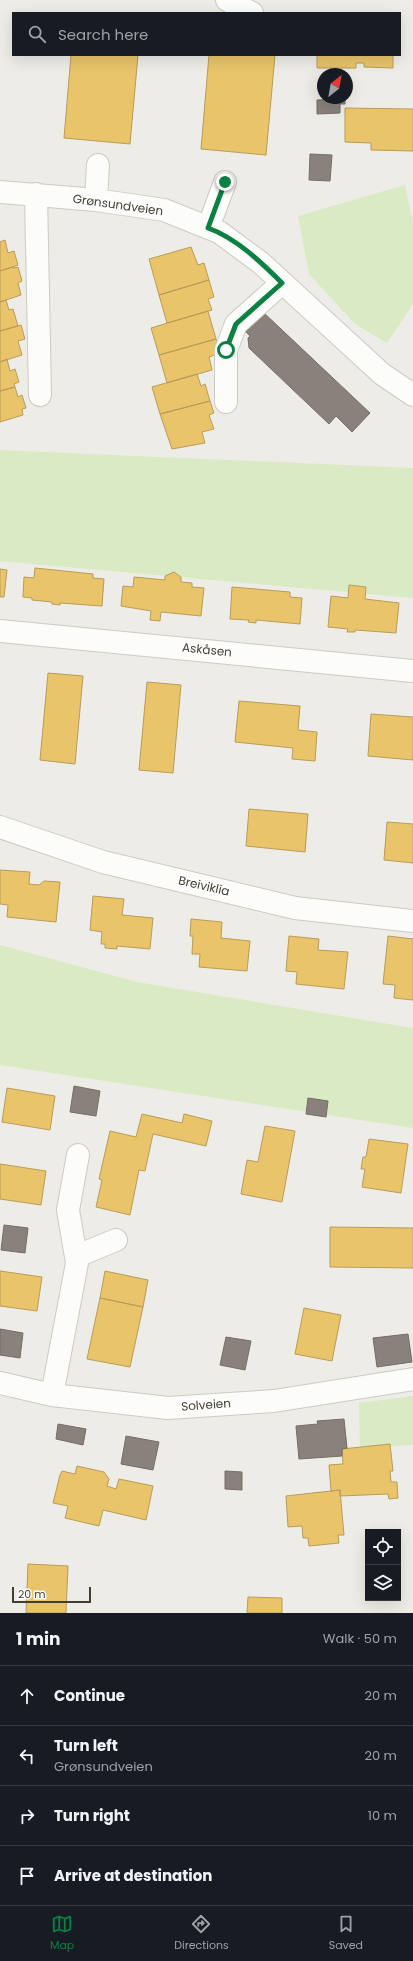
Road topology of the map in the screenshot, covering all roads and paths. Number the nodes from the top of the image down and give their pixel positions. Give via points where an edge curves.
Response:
1 (227, 0) edge
2 (250, 12) edge
3 (98, 166) dead end
4 (225, 182) dead end
5 (0, 192) edge
6 (36, 194) junction
7 (96, 200) junction
8 (208, 228) junction
9 (282, 283) junction
10 (40, 395) dead end
11 (413, 395) edge
12 (226, 402) dead end
13 (0, 631) edge
14 (413, 670) edge
15 (0, 827) edge
16 (413, 921) edge
17 (78, 1155) dead end
18 (116, 1240) dead end
19 (77, 1256) junction
20 (413, 1379) edge
21 (0, 1383) edge
22 (52, 1395) junction

1 - 2 street
3 - 7 street
4 - 8 street
5 - 6 street, Grønsundveien
6 - 7 street, Grønsundveien
6 - 10 street
7 - 8 street, Grønsundveien via 164,210
8 - 9 street, Grønsundveien via 219,232 261,263
9 - 11 street, Grønsundveien via 382,374
9 - 12 street via 236,324 226,350
13 - 14 street, Askåsen
15 - 16 street, Breiviklia via 103,862 295,908
17 - 19 street via 68,1210
18 - 19 street
19 - 22 street via 72,1296
20 - 22 street, Solveien via 274,1401 168,1408
21 - 22 street, Solveien

